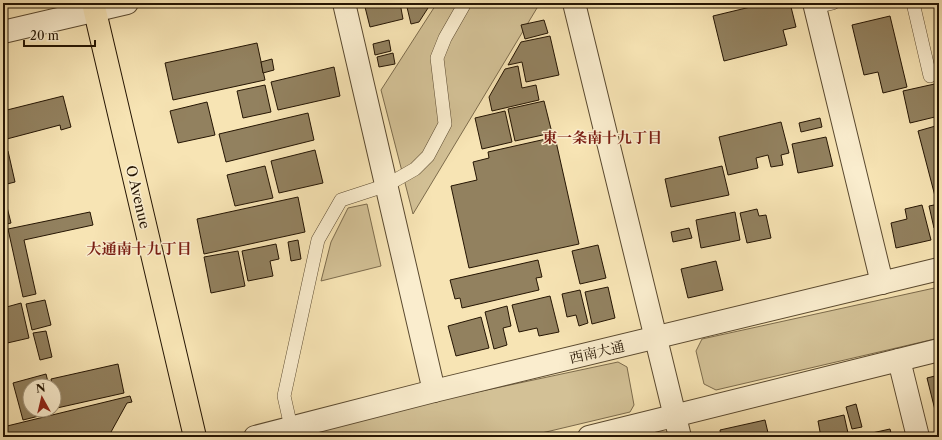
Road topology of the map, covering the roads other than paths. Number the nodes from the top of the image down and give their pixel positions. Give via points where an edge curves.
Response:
1 (126, 3) edge
2 (344, 3) edge
3 (465, 3) edge
4 (574, 3) edge
5 (913, 3) edge
6 (820, 4) edge
7 (94, 7) edge
8 (3, 32) edge
9 (930, 76) dead end
10 (387, 185) junction
11 (939, 269) edge
12 (882, 282) junction
13 (656, 339) junction
14 (939, 350) edge
15 (900, 360) junction
16 (434, 391) junction
17 (675, 416) junction
18 (291, 428) junction
19 (195, 437) edge
20 (255, 437) edge
21 (589, 437) edge
22 (680, 437) edge
23 (918, 437) edge

1 - 7 street
2 - 10 street
3 - 10 lane via 436,58 445,124 428,156 415,169
4 - 13 street
5 - 9 lane
6 - 12 street
7 - 8 street
7 - 19 highway, O Avenue
10 - 16 street
10 - 18 lane via 341,200 318,240 284,396
11 - 12 street, 西南大通
12 - 13 street, 西南大通
13 - 16 street, 西南大通
13 - 17 street
14 - 15 street
15 - 17 street
15 - 23 street
16 - 18 street, 西南大通
17 - 21 street
17 - 22 street
18 - 20 street, 西南大通

